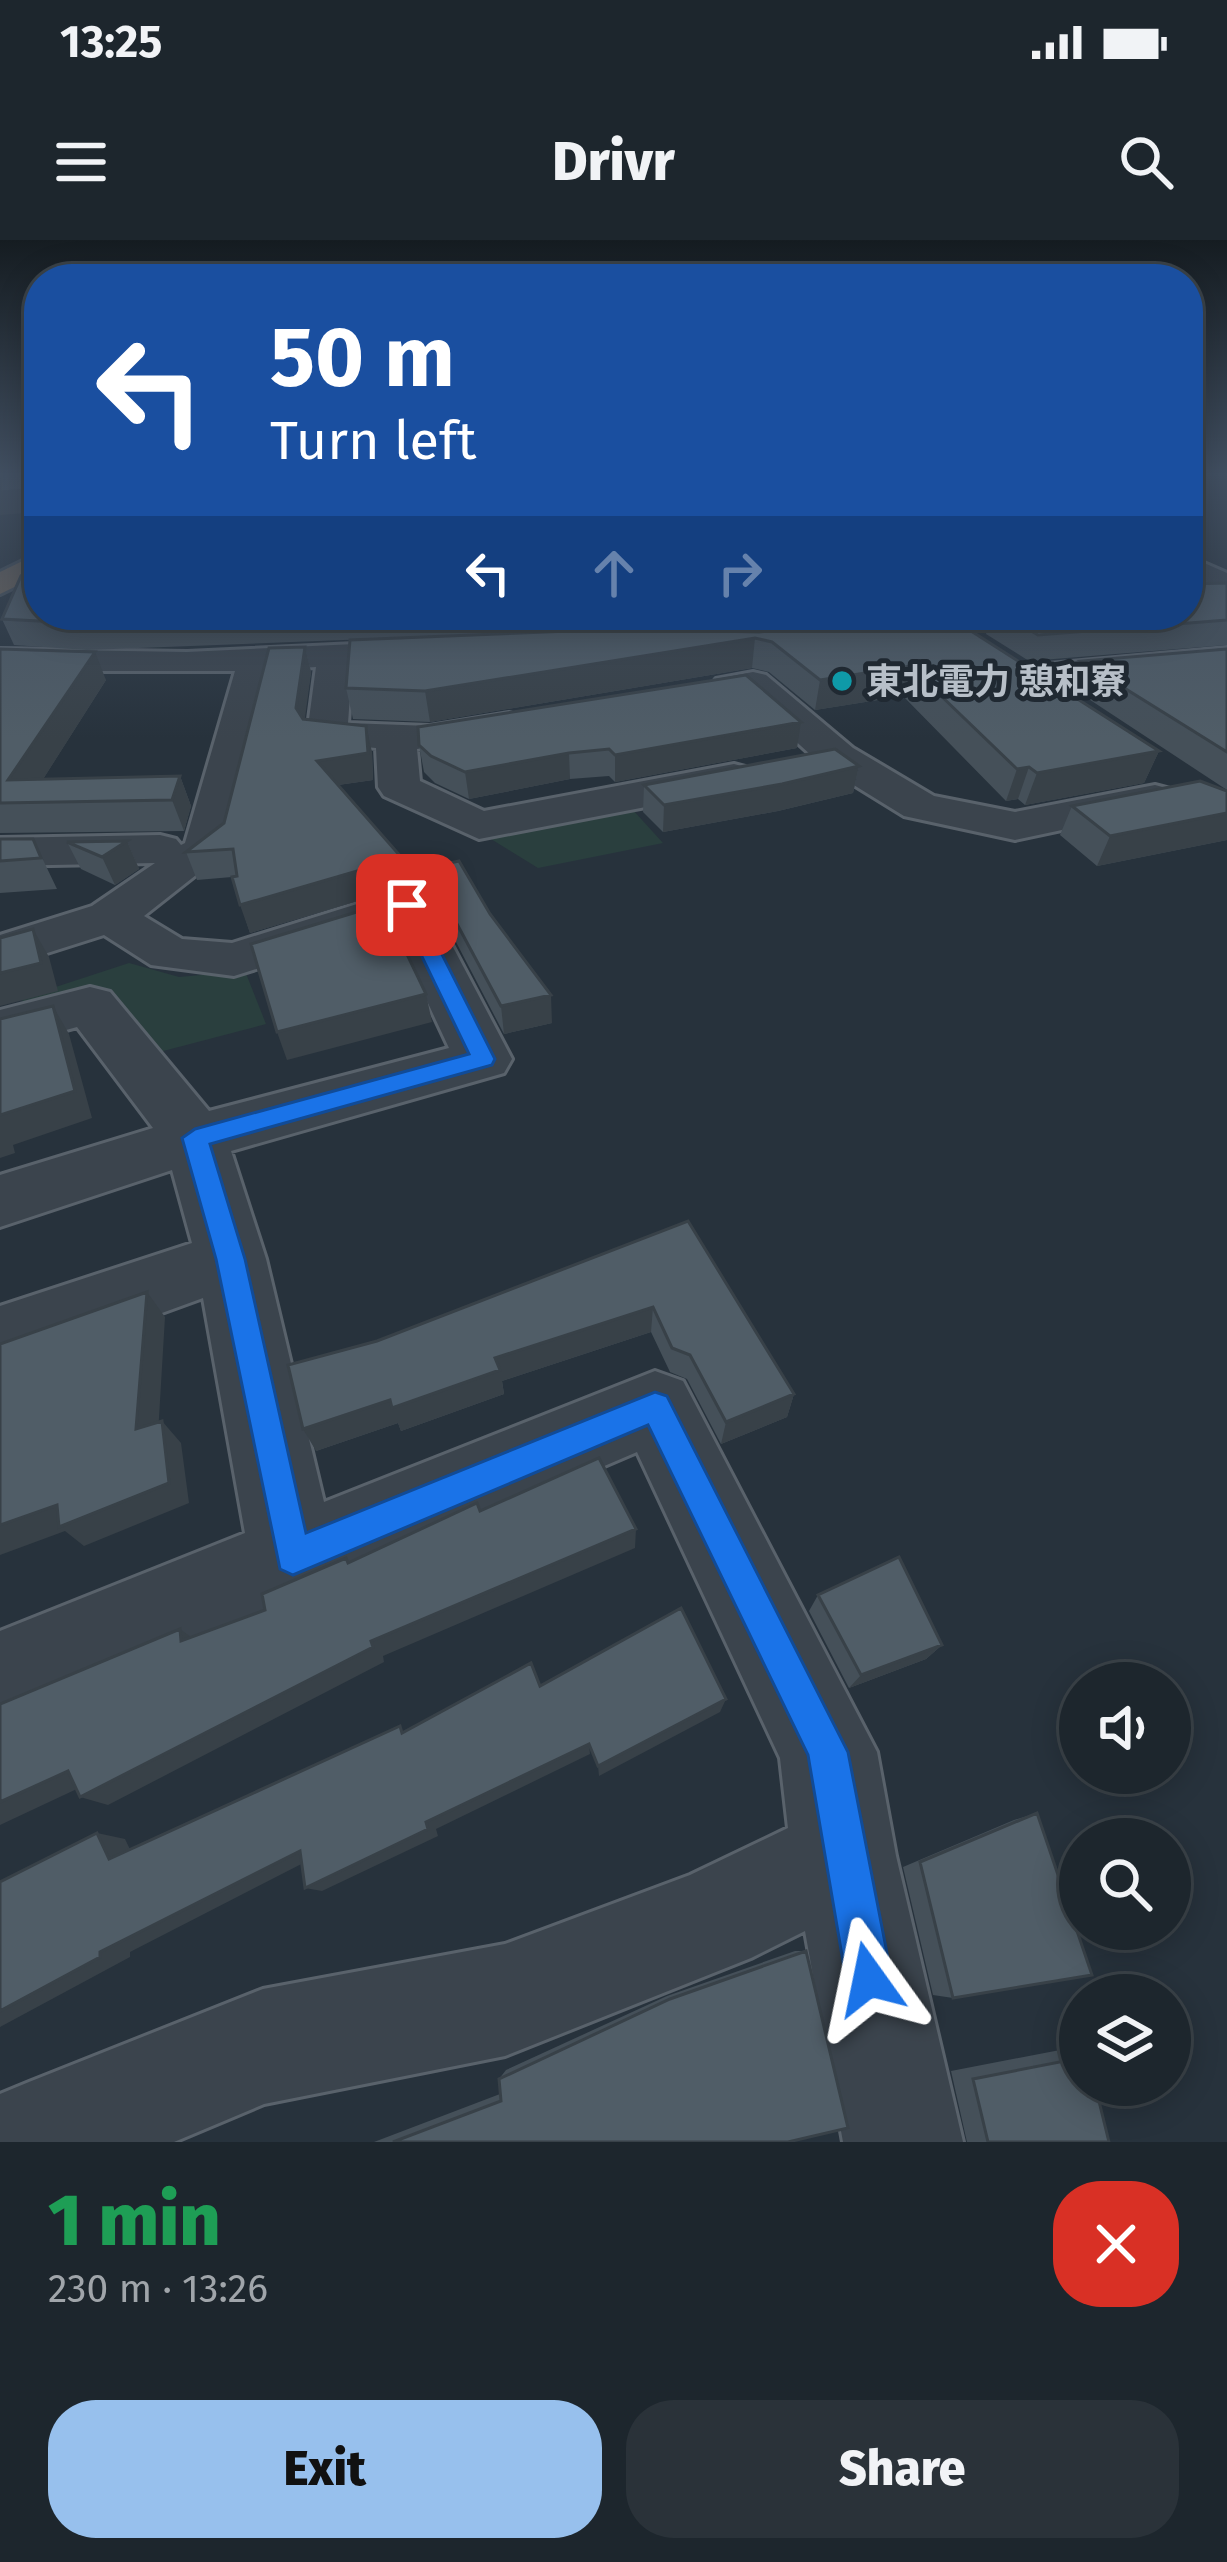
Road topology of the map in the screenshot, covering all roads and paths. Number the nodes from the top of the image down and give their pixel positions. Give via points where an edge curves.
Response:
1 (108, 630) edge
2 (869, 630) edge
3 (948, 630) edge
4 (824, 638) edge
5 (474, 650) edge
6 (335, 657) junction
7 (1227, 659) edge
8 (0, 660) edge
9 (256, 660) junction
10 (1176, 664) junction
11 (87, 665) junction
12 (1026, 677) junction
13 (1227, 690) edge
14 (684, 695) edge
15 (1081, 714) edge
16 (546, 719) edge
17 (396, 738) junction
18 (838, 757) junction
19 (1169, 770) dead end
20 (206, 849) junction
21 (0, 852) edge
22 (110, 917) junction
23 (0, 952) edge
24 (0, 1029) edge
25 (195, 1138) junction
26 (0, 1202) edge
27 (230, 1259) junction
28 (0, 1339) edge
29 (293, 1557) junction
30 (0, 1678) edge
31 (844, 1856) junction
32 (29, 2142) edge
33 (903, 2142) edge

1 - 11 street
2 - 4 street
3 - 12 street
5 - 6 street
6 - 9 street
6 - 17 street via 327,734
7 - 10 street
8 - 11 street
9 - 11 street
9 - 20 street
10 - 12 street
10 - 13 street via 1211,691
12 - 15 street
14 - 18 street via 753,683
16 - 17 street
17 - 18 street via 399,787 479,825
18 - 19 street via 920,807 1015,826 1194,790
20 - 21 street
20 - 22 street
22 - 23 street
22 - 25 street via 170,954 234,960 407,905 483,1059
24 - 25 street via 90,1004
25 - 26 street
25 - 27 street
27 - 28 street
27 - 29 street
29 - 30 street
29 - 31 street via 655,1407 828,1752
31 - 32 street via 713,1920 505,2000 262,2047
31 - 33 street

